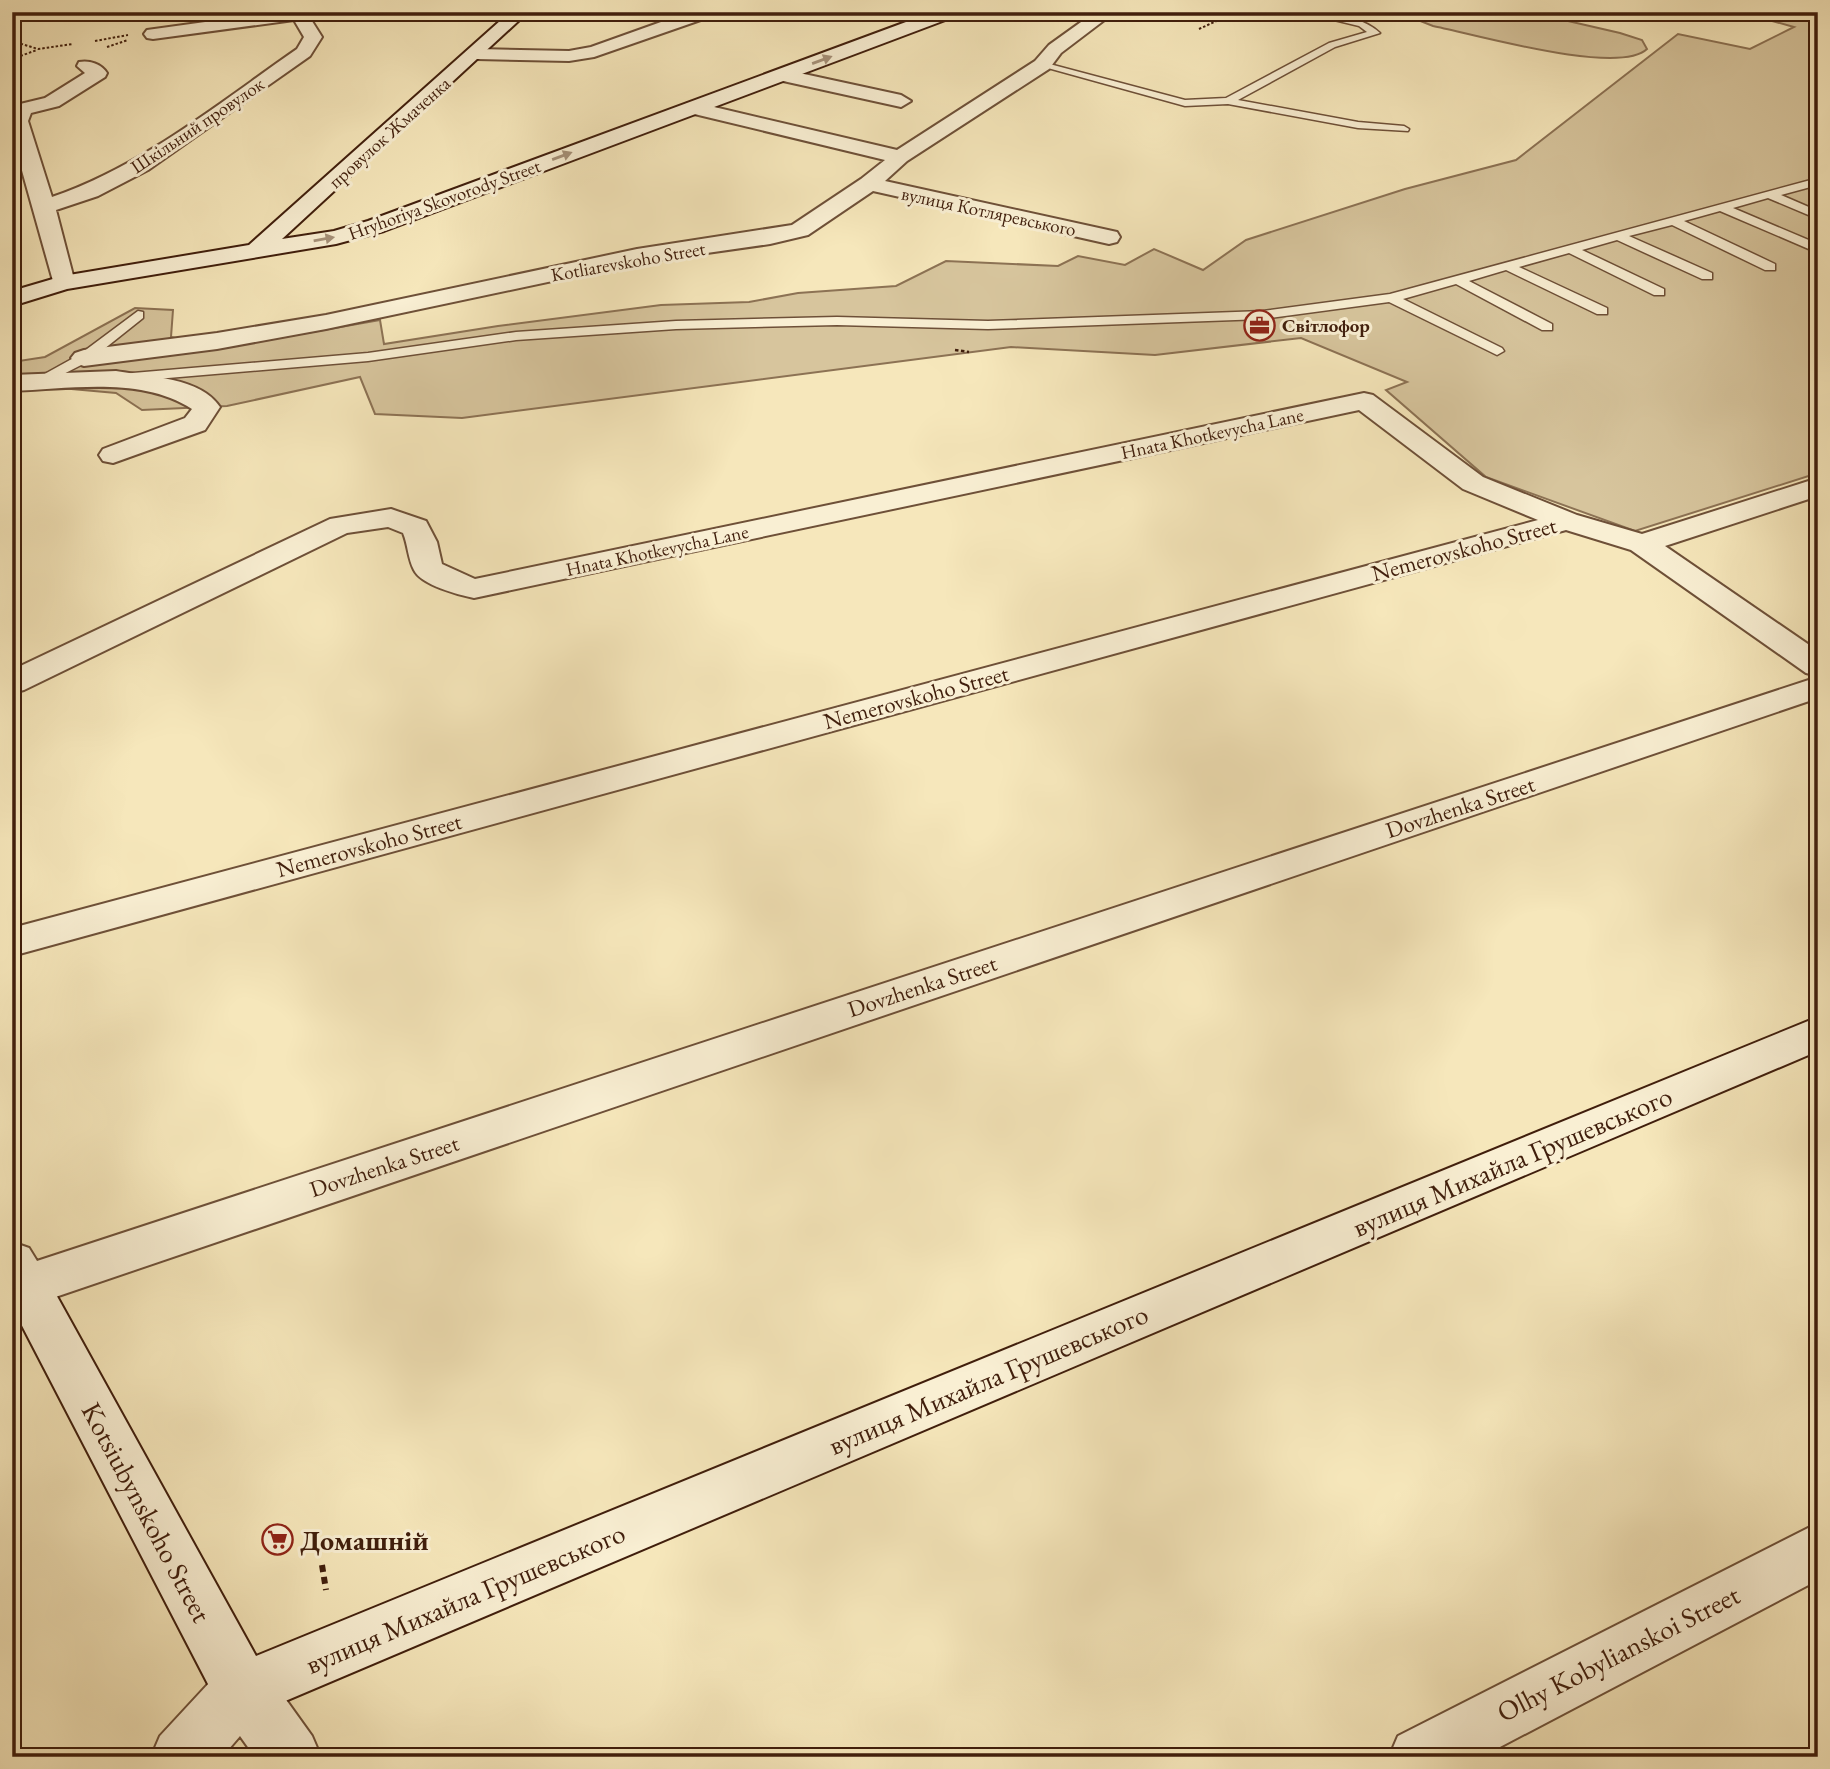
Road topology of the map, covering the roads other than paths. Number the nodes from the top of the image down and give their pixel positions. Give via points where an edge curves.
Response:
1 (520, 12) edge
2 (706, 12) edge
3 (950, 12) edge
4 (1107, 12) edge
5 (1305, 12) edge
6 (308, 13) edge
7 (153, 34) dead end
8 (477, 54) junction
9 (1042, 65) junction
10 (86, 66) dead end
11 (781, 75) junction
12 (901, 101) dead end
13 (1228, 101) junction
14 (693, 108) junction
15 (1405, 129) dead end
16 (900, 157) junction
17 (22, 168) edge
18 (869, 184) junction
19 (1815, 184) edge
20 (1772, 195) junction
21 (44, 207) junction
22 (1720, 207) junction
23 (1818, 215) edge
24 (1675, 221) junction
25 (1618, 236) junction
26 (1109, 237) dead end
27 (1571, 249) junction
28 (257, 250) junction
29 (1818, 250) edge
30 (1507, 266) junction
31 (1770, 267) dead end
32 (1707, 276) dead end
33 (1458, 280) junction
34 (63, 283) junction
35 (1658, 292) dead end
36 (1391, 298) junction
37 (12, 299) edge
38 (1602, 311) dead end
39 (138, 315) dead end
40 (1547, 327) dead end
41 (1497, 351) dead end
42 (84, 358) junction
43 (116, 379) junction
44 (39, 381) junction
45 (12, 383) edge
46 (113, 455) dead end
47 (1818, 487) edge
48 (1567, 521) junction
49 (1642, 544) junction
50 (1818, 666) edge
51 (12, 683) edge
52 (1818, 687) edge
53 (12, 942) edge
54 (1818, 1033) edge
55 (17, 1282) edge
56 (1818, 1550) edge
57 (243, 1690) junction
58 (181, 1757) edge
59 (291, 1757) edge
60 (1419, 1757) edge

1 - 8 street, провулок Жмаченка
2 - 8 street via 594,52 569,56
11 -> 3 street, Hryhoriya Skovorody Street
4 - 9 street, Kotliarevskoho Street via 1055,49
5 - 13 lane via 1362,24 1375,33 1332,46
6 - 7 street
6 - 21 street, Шкільний провулок via 313,37 304,52 141,166
8 - 28 street, провулок Жмаченка
9 - 13 lane via 1185,103
9 - 16 street, Kotliarevskoho Street
10 - 17 street via 99,73 52,102 23,109 18,121
11 - 12 street
11 - 14 street, Hryhoriya Skovorody Street
13 - 15 lane
14 - 16 street
28 -> 14 street, Hryhoriya Skovorody Street via 376,226
16 - 18 street, Kotliarevskoho Street
17 - 21 street
18 - 26 street, вулиця Котляревського
18 - 42 street, Kotliarevskoho Street via 800,230 771,237 637,256 326,322
19 - 20 lane
20 - 22 lane
20 - 23 lane
21 - 34 street
22 - 24 lane
22 - 29 lane
24 - 25 lane
24 - 31 lane
25 - 27 lane
25 - 32 lane
27 - 30 lane
27 - 35 lane
28 - 34 street, Hryhoriya Skovorody Street
30 - 33 lane
30 - 38 lane
33 - 36 lane
33 - 40 lane
34 - 37 street, Hryhoriya Skovorody Street
36 - 41 lane
36 - 43 lane via 1263,315 1137,320 676,325
39 - 42 lane
42 - 44 lane
43 - 44 street
43 - 46 street via 182,391 207,407 195,424
44 - 45 street
47 - 49 street
48 - 49 street, Nemerovskoho Street
48 - 51 street, Hnata Khotkevycha Lane via 1473,483 1364,401 474,589 428,569 415,527 391,518 340,525
48 - 53 street, Nemerovskoho Street
49 - 50 street, Nemerovskoho Street
52 - 55 street, Dovzhenka Street
54 - 57 street, вулиця Михайла Грушевського
55 - 57 street, Kotsiubynskoho Street
56 - 60 street, Olhy Kobylianskoi Street
57 - 58 street, вулиця Михайла Грушевського
57 - 59 street, Kotsiubynskoho Street

